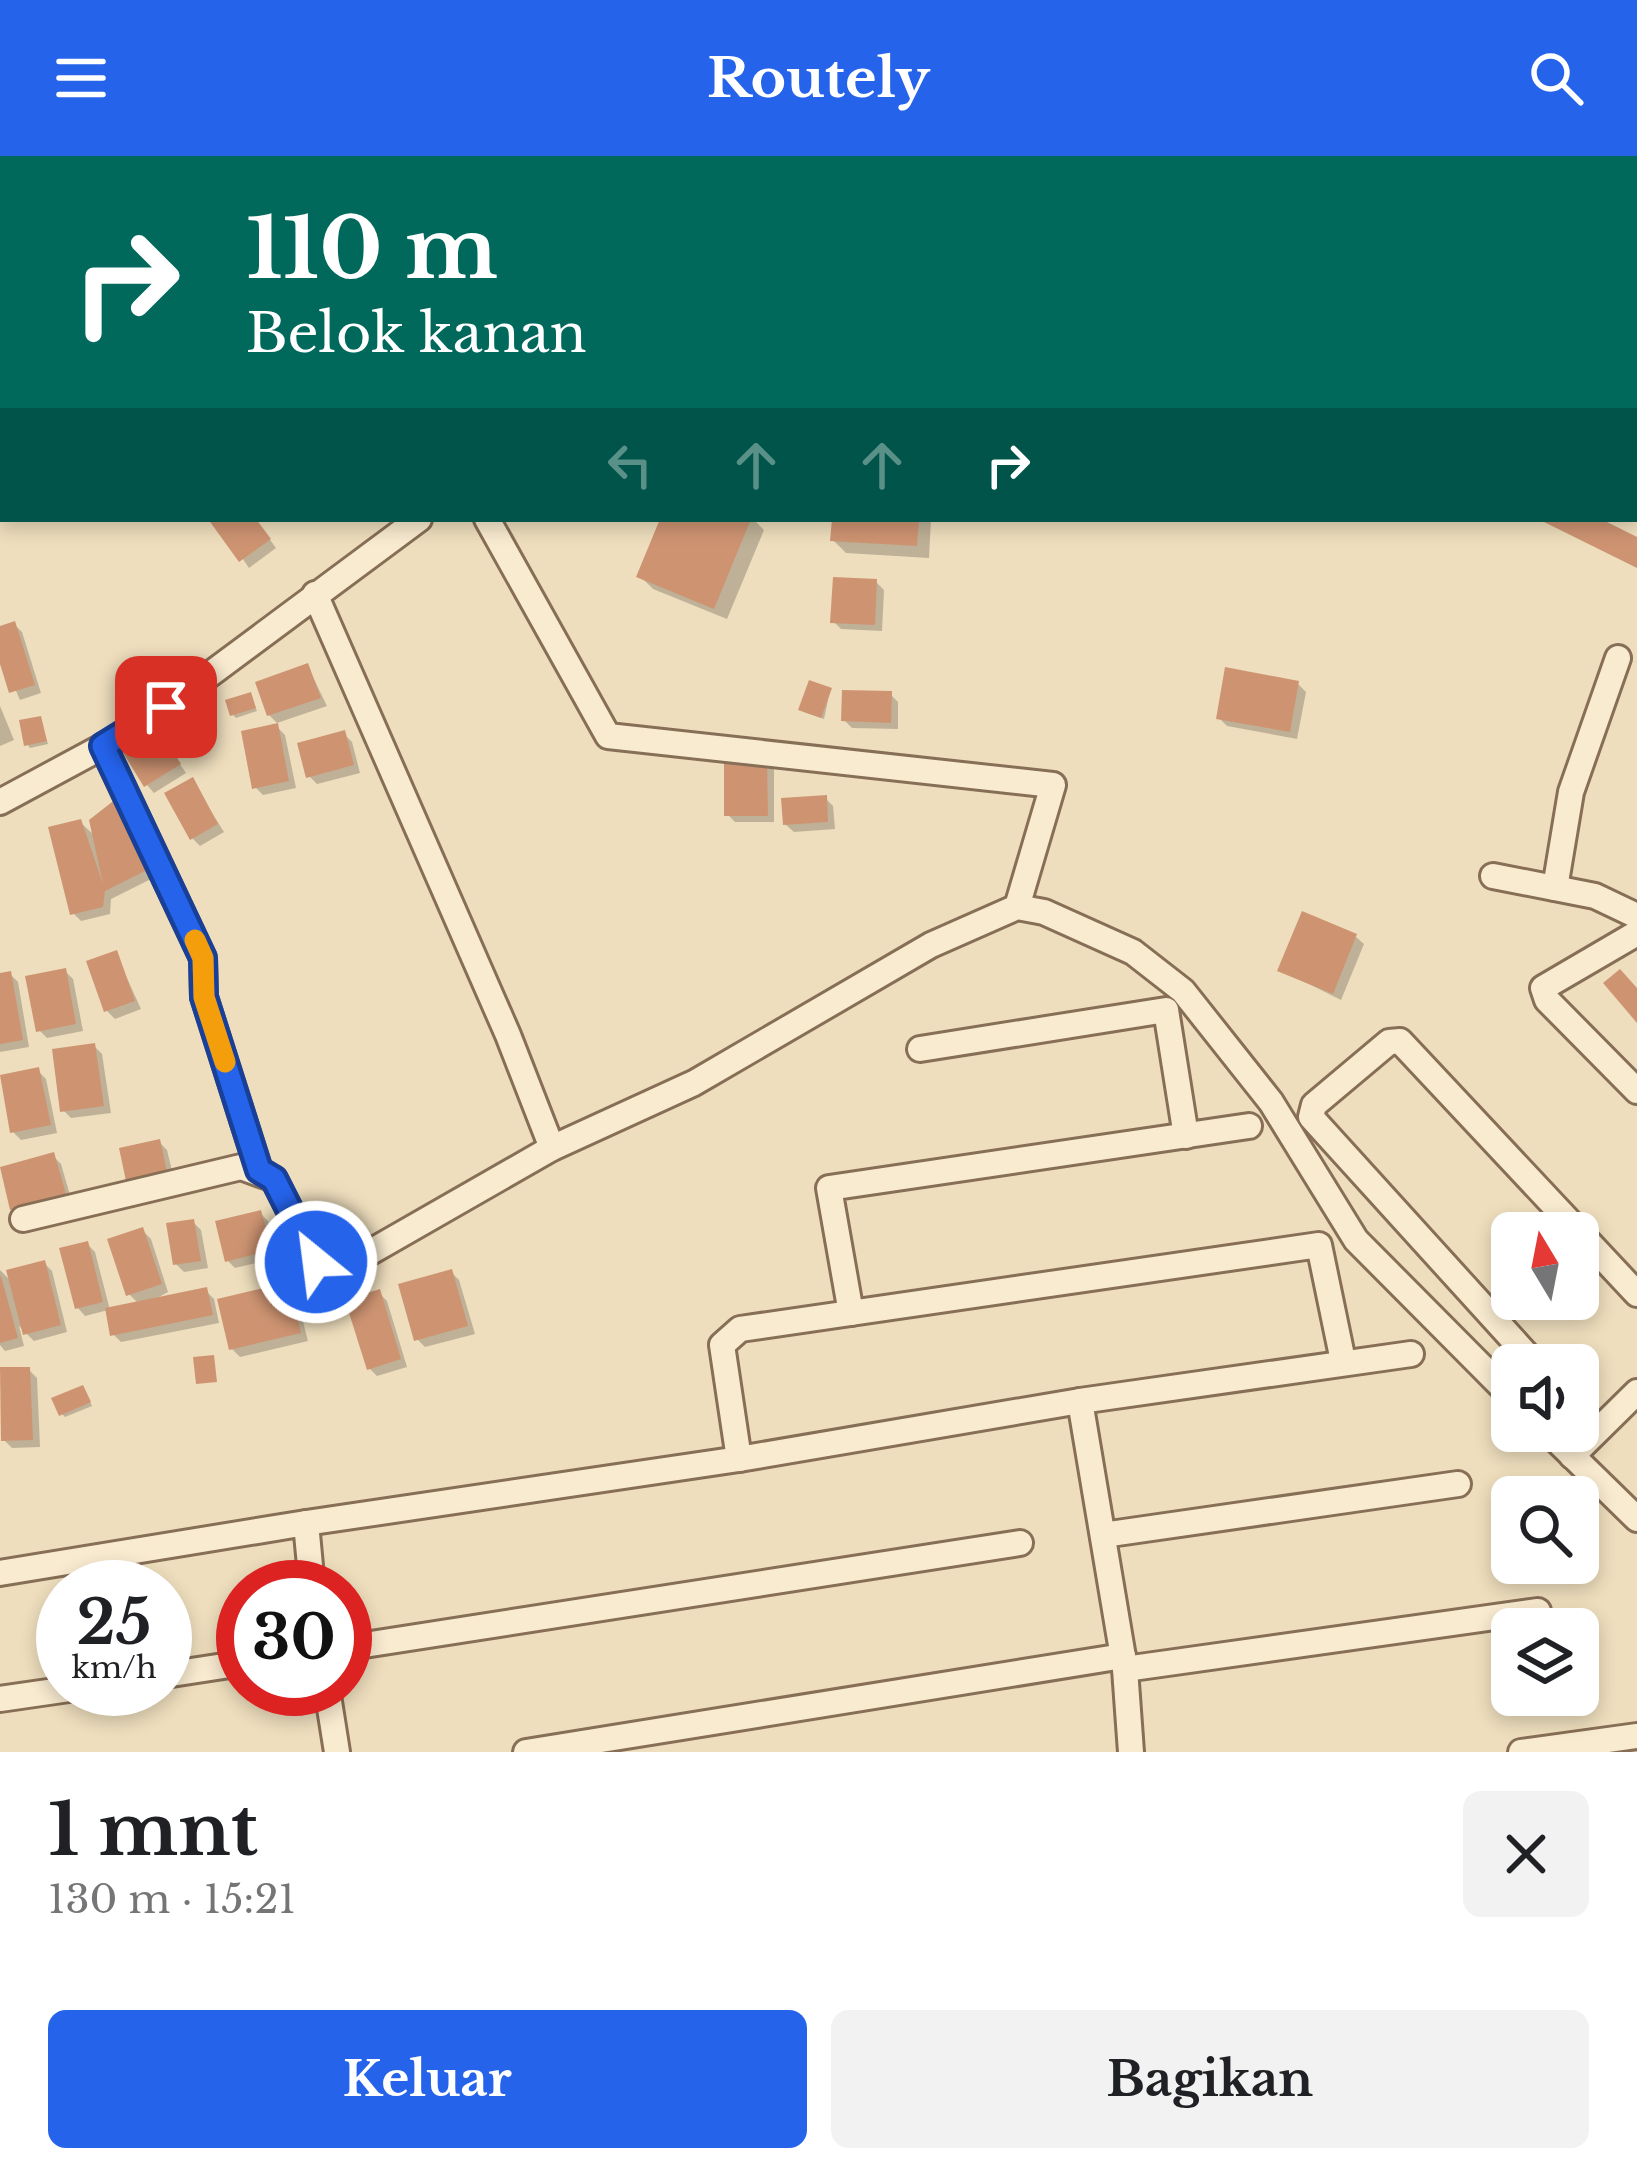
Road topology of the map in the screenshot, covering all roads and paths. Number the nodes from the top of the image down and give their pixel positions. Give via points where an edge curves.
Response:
1 (415, 522) edge
2 (489, 522) edge
3 (315, 594) junction
4 (1618, 658) dead end
5 (103, 746) junction
6 (0, 802) edge
7 (1493, 876) dead end
8 (1555, 888) junction
9 (1017, 907) junction
10 (1637, 916) edge
11 (1637, 934) edge
12 (920, 1049) dead end
13 (1637, 1091) edge
14 (1249, 1126) dead end
15 (1186, 1136) junction
16 (552, 1148) junction
17 (259, 1170) junction
18 (23, 1219) dead end
19 (1637, 1294) edge
20 (851, 1313) junction
21 (1517, 1344) edge
22 (1412, 1354) dead end
23 (1343, 1361) junction
24 (1491, 1376) edge
25 (1637, 1391) edge
26 (1080, 1401) junction
27 (1599, 1413) edge
28 (1568, 1452) edge
29 (1574, 1452) edge
30 (1572, 1456) junction
31 (739, 1459) junction
32 (1458, 1484) dead end
33 (1637, 1519) edge
34 (306, 1523) junction
35 (1102, 1535) junction
36 (1020, 1544) dead end
37 (309, 1560) edge
38 (0, 1573) edge
39 (1491, 1617) edge
40 (372, 1644) edge
41 (1124, 1663) junction
42 (36, 1694) edge
43 (0, 1699) edge
44 (331, 1716) edge
45 (1637, 1736) edge
46 (337, 1752) edge
47 (526, 1752) edge
48 (1131, 1752) edge
49 (1521, 1752) edge

1 - 3 street
2 - 9 street via 608,736 1053,785
3 - 5 street
3 - 16 street
4 - 8 street via 1571,792
5 - 6 street
5 - 17 street via 203,958 204,997
7 - 8 street
8 - 10 street
9 - 16 street via 931,945 694,1082
9 - 24 street via 1133,952 1183,992 1271,1102 1357,1240
11 - 13 street via 1544,988
12 - 15 street via 1166,1010
14 - 15 street
15 - 20 street via 830,1188
16 - 17 street via 333,1266 305,1250 274,1179
17 - 18 street via 241,1167
19 - 21 street via 1400,1041 1389,1042 1311,1117
20 - 23 street via 1319,1245
20 - 31 street via 726,1336
22 - 23 street
23 - 26 street
25 - 27 street
26 - 31 street
26 - 35 street
28 - 30 street
29 - 30 street
30 - 33 street
31 - 34 street
32 - 35 street
34 - 37 street
34 - 38 street
35 - 41 street
36 - 40 street
39 - 41 street
41 - 47 street
41 - 48 street
42 - 43 street
44 - 46 street
45 - 49 street

